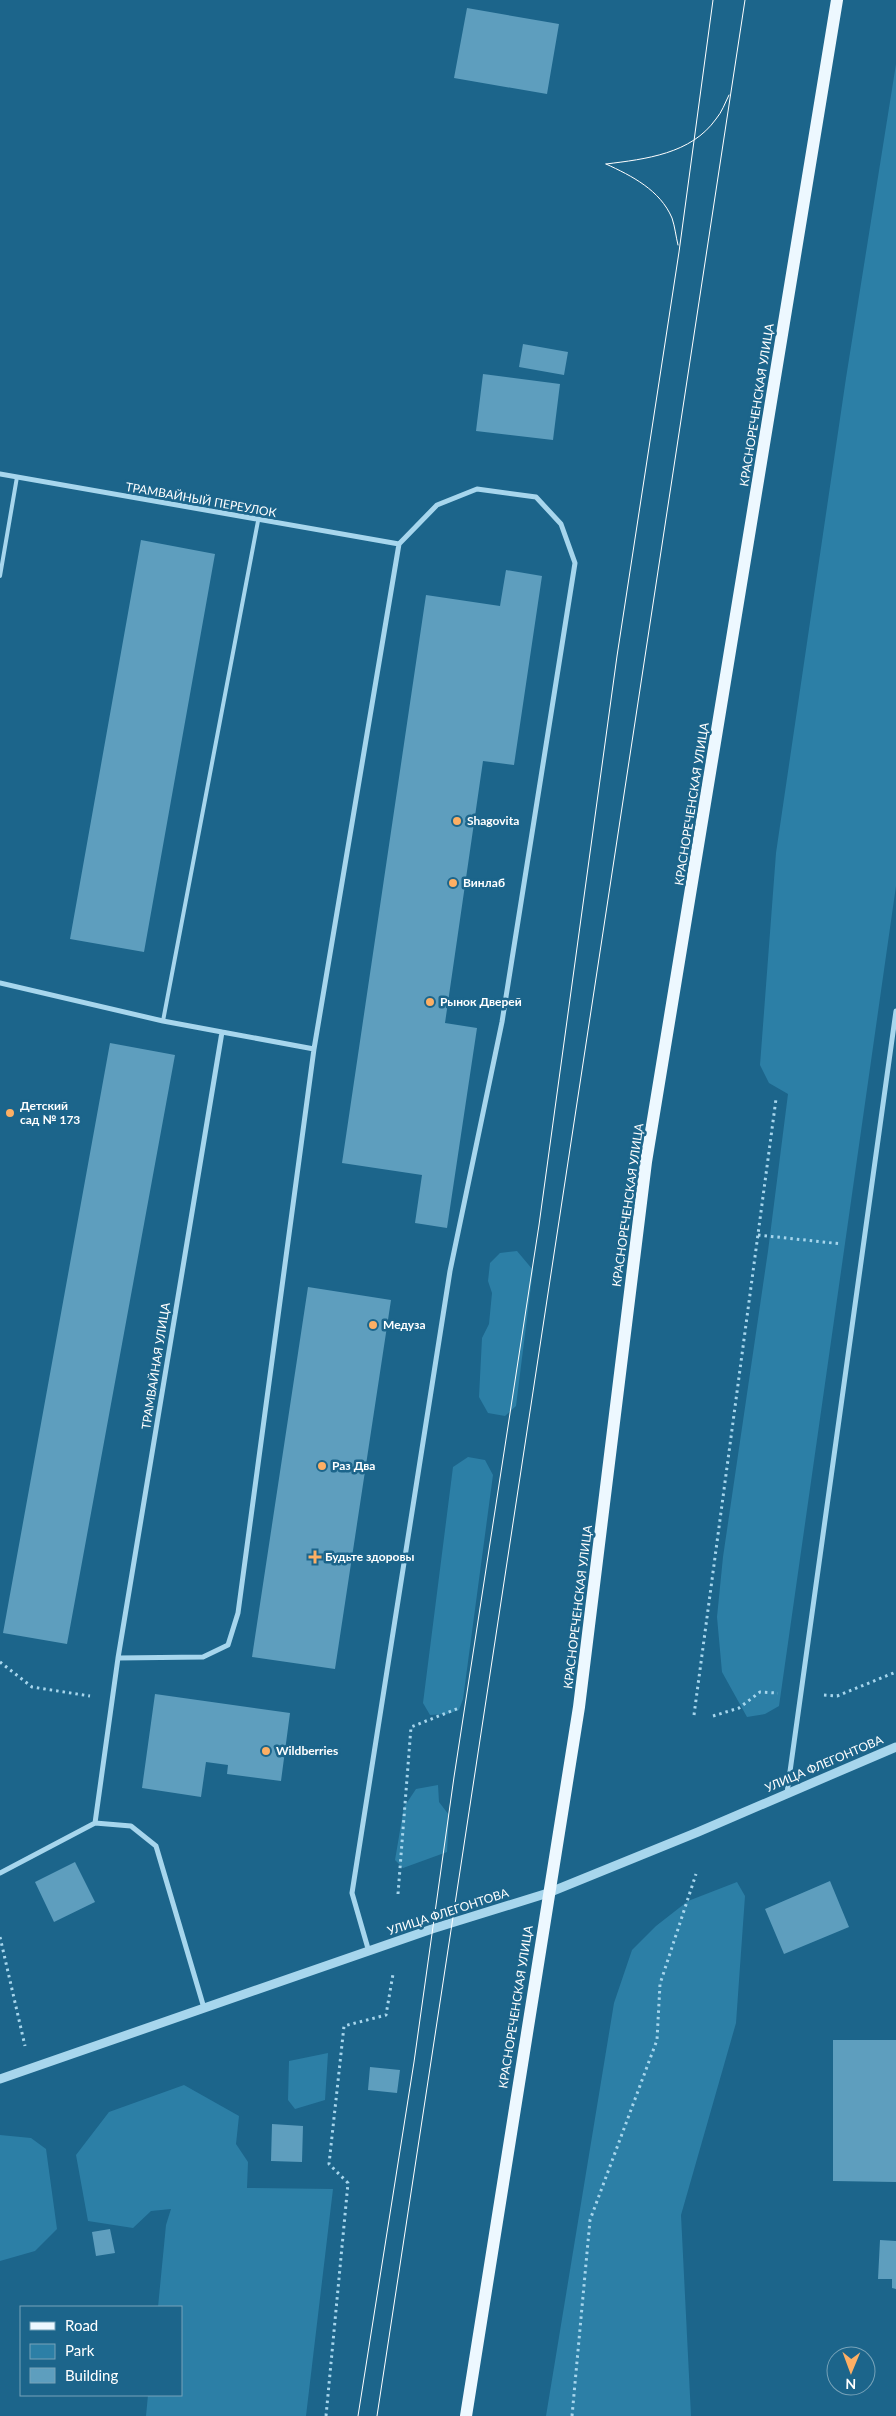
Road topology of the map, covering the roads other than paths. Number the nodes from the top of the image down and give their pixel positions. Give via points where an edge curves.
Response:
1 (837, 0) edge
2 (0, 474) edge
3 (17, 477) junction
4 (258, 521) junction
5 (399, 544) junction
6 (0, 576) edge
7 (0, 983) edge
8 (896, 1011) edge
9 (163, 1021) junction
10 (222, 1032) junction
11 (314, 1049) junction
12 (118, 1658) junction
13 (896, 1747) edge
14 (788, 1793) junction
15 (95, 1822) junction
16 (0, 1874) edge
17 (548, 1893) junction
18 (369, 1952) junction
19 (204, 2008) junction
20 (0, 2079) edge
21 (466, 2416) edge

1 - 17 main road, КРАСНОРЕЧЕНСКАЯ УЛИЦА via 646,1162 579,1707
2 - 3 street, ТРАМВАЙНЫЙ ПЕРЕУЛОК
3 - 4 street, ТРАМВАЙНЫЙ ПЕРЕУЛОК
3 - 6 lane
4 - 5 street, ТРАМВАЙНЫЙ ПЕРЕУЛОК
4 - 9 lane
5 - 11 street
5 - 18 street via 437,505 477,489 536,497 561,524 575,563 502,1022 450,1271 352,1893
7 - 9 street
8 - 14 street
9 - 10 street
10 - 11 street
10 - 12 street, ТРАМВАЙНАЯ УЛИЦА
11 - 12 street via 238,1613 228,1645 203,1657
12 - 15 street, ТРАМВАЙНАЯ УЛИЦА
13 - 14 street, УЛИЦА ФЛЕГОНТОВА
14 - 17 street, УЛИЦА ФЛЕГОНТОВА
15 - 16 street
15 - 19 street via 131,1826 156,1846
17 - 18 street, УЛИЦА ФЛЕГОНТОВА
17 - 21 main road, КРАСНОРЕЧЕНСКАЯ УЛИЦА
18 - 19 street, УЛИЦА ФЛЕГОНТОВА
19 - 20 street, УЛИЦА ФЛЕГОНТОВА

